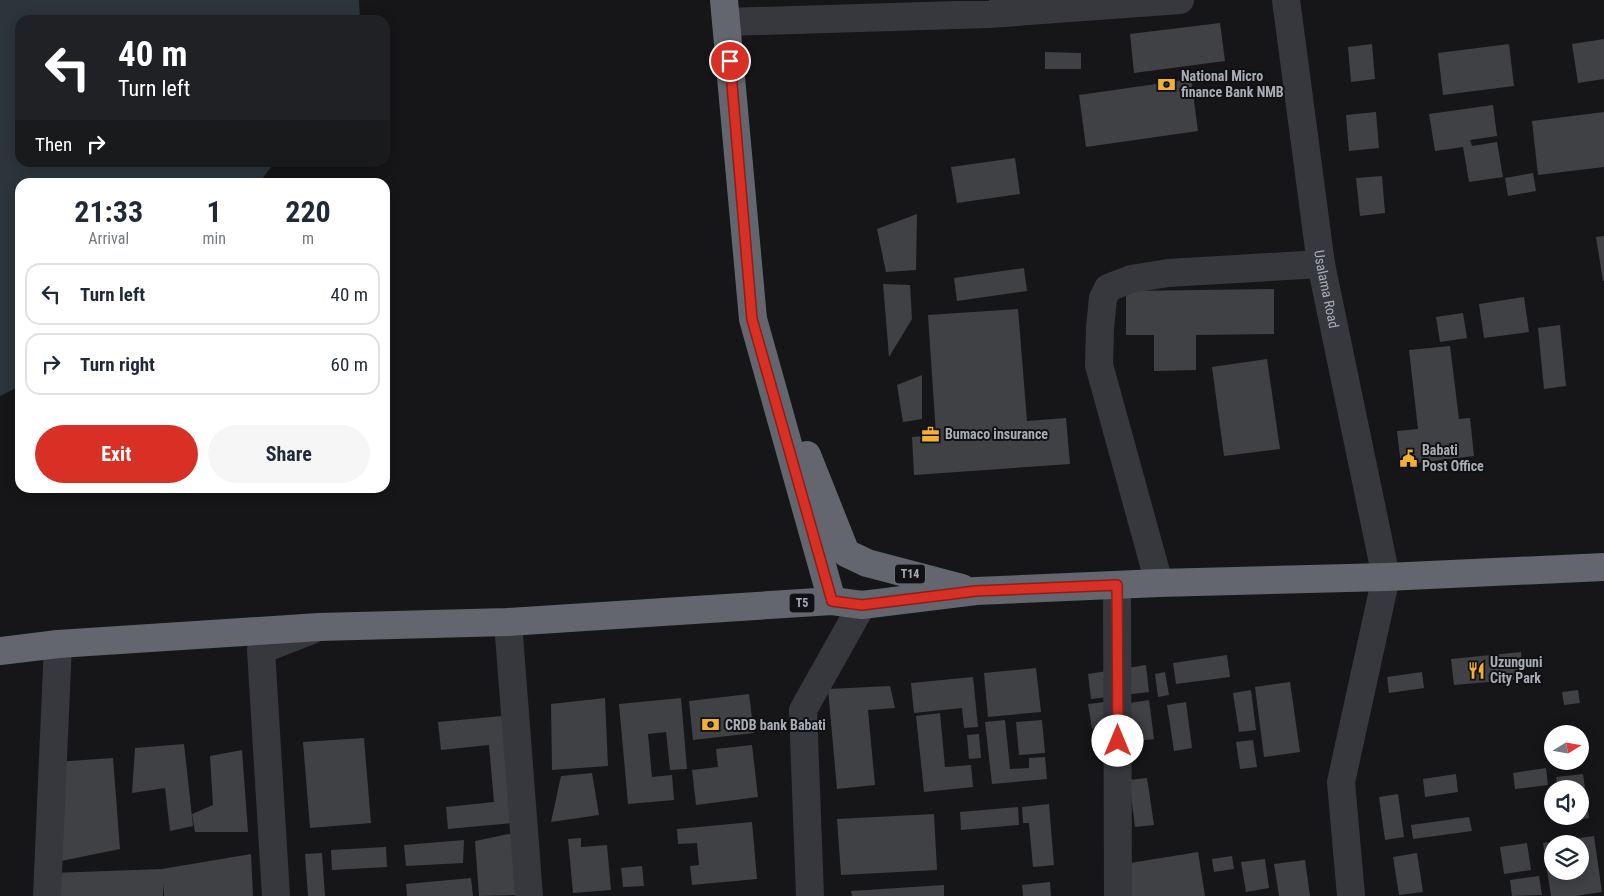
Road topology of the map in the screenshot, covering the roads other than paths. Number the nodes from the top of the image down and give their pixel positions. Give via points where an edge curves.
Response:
1 (1180, 0) edge
2 (1286, 0) edge
3 (725, 11) edge
4 (1321, 264) junction
5 (752, 319) junction
6 (1604, 567) edge
7 (1386, 577) junction
8 (1159, 583) junction
9 (1117, 585) junction
10 (976, 591) junction
11 (832, 601) junction
12 (862, 605) junction
13 (508, 622) junction
14 (319, 627) junction
15 (58, 644) junction
16 (0, 651) edge
17 (47, 896) edge
18 (276, 896) edge
19 (529, 896) edge
20 (810, 896) edge
21 (1118, 896) edge
22 (1351, 896) edge

1 - 3 street via 990,14
2 - 4 street, Usalama Road
3 - 5 highway, T14
4 - 7 street, Usalama Road
4 - 8 street via 1168,274 1131,279 1108,288 1103,298 1099,366
5 - 10 highway, T14 via 846,553 867,563
5 - 11 highway, T14
6 - 7 highway, T5
7 - 8 highway, T5
7 - 22 street via 1341,782
8 - 9 highway, T5
9 - 10 highway, T5
9 - 21 street
10 - 12 highway, T5
11 - 12 highway, T5
11 - 13 highway, T5
12 - 20 street via 803,710
13 - 14 highway, T5
13 - 19 street
14 - 15 highway, T5
14 - 18 street via 261,650
15 - 16 highway, T5
15 - 17 street

